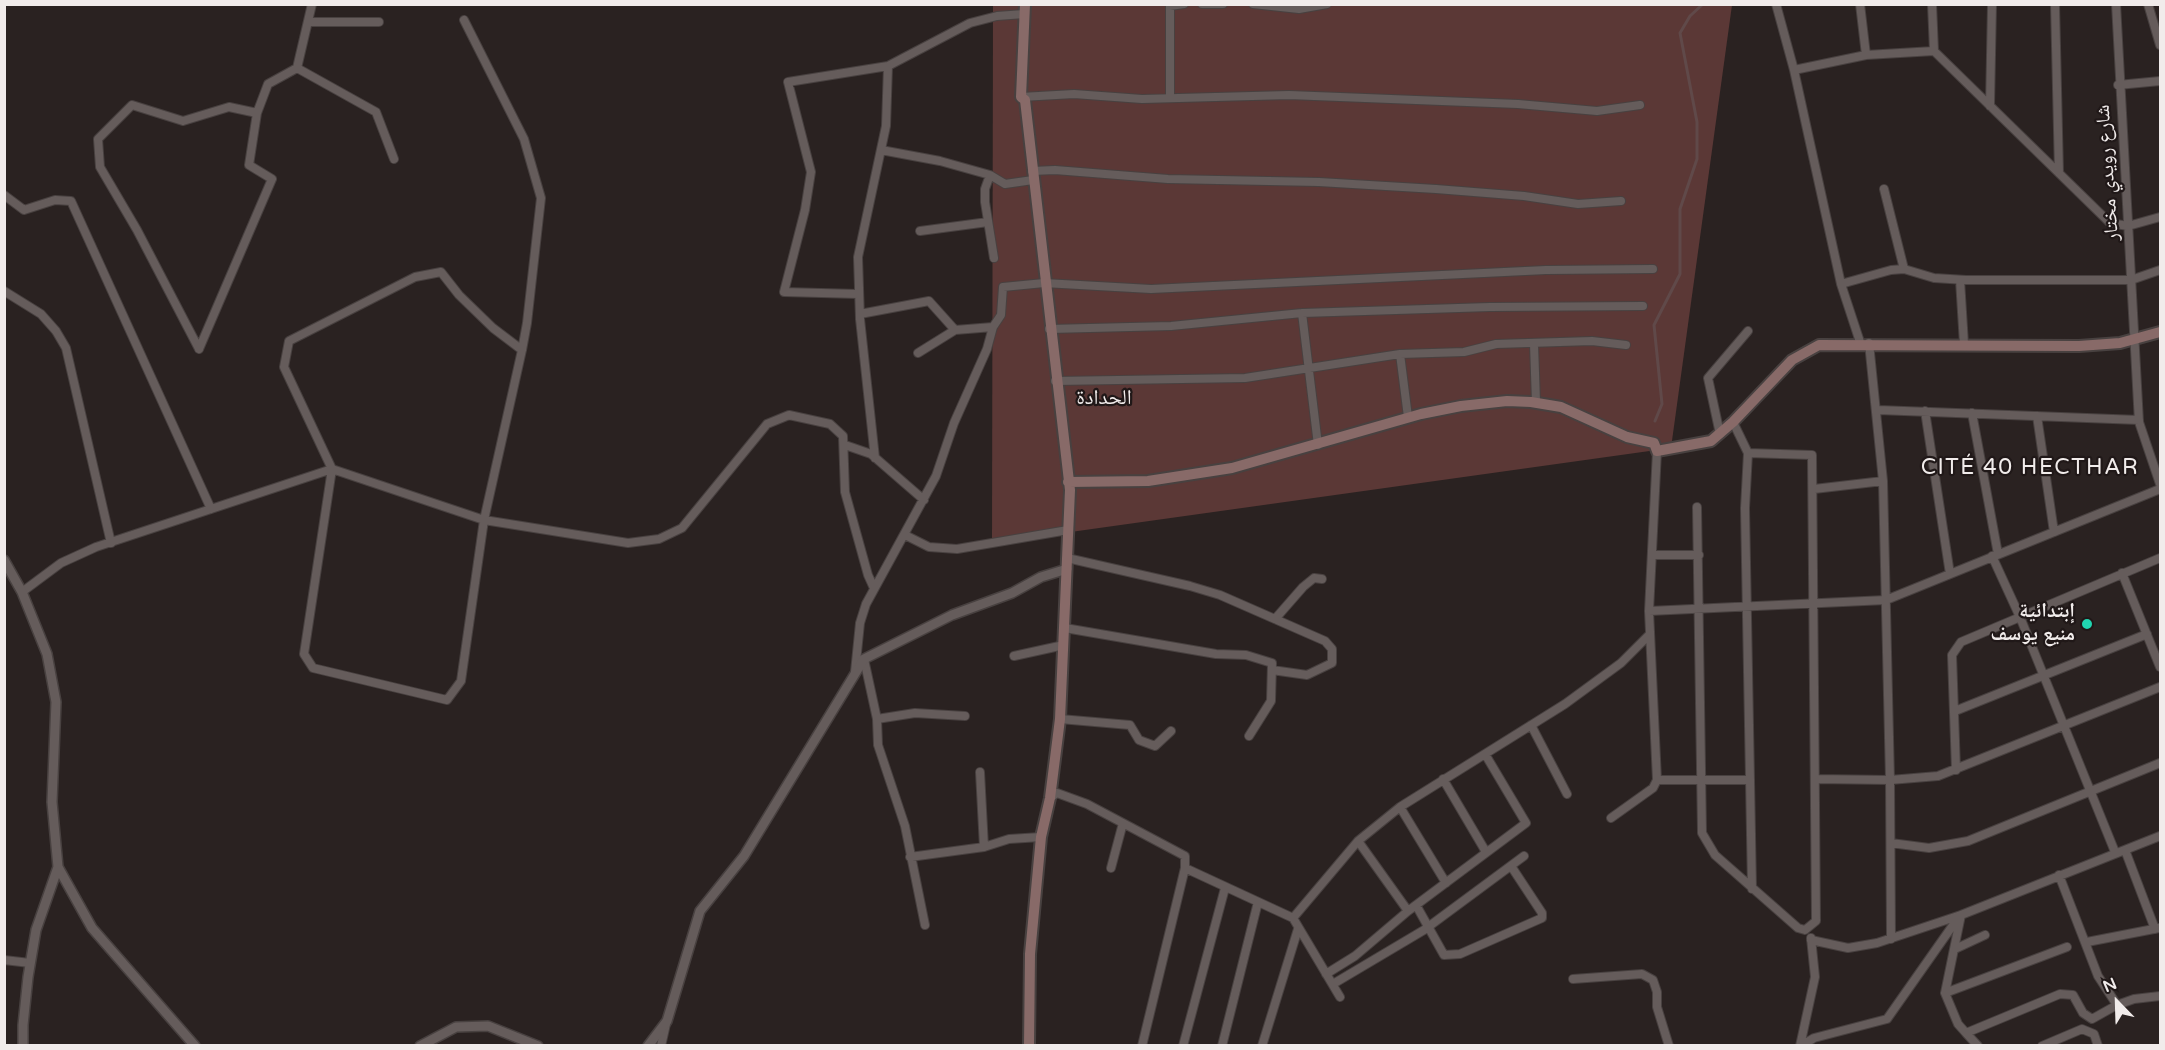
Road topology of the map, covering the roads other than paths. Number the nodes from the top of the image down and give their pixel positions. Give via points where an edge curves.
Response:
1 (312, 4) edge
2 (1184, 4) edge
3 (1202, 4) edge
4 (1223, 4) edge
5 (1253, 4) edge
6 (1327, 4) edge
7 (1776, 4) edge
8 (1860, 4) edge
9 (1932, 4) edge
10 (1992, 4) edge
11 (2055, 4) edge
12 (2116, 4) edge
13 (2148, 4) edge
14 (1024, 9) edge
15 (464, 20) dead end
16 (308, 22) junction
17 (379, 22) dead end
18 (2160, 45) edge
19 (1934, 51) junction
20 (1866, 55) junction
21 (888, 66) junction
22 (297, 68) junction
23 (1794, 70) junction
24 (2160, 81) edge
25 (2118, 85) junction
26 (1021, 98) junction
27 (1170, 98) junction
28 (1640, 105) dead end
29 (1990, 106) junction
30 (257, 113) junction
31 (881, 150) junction
32 (394, 159) dead end
33 (2059, 173) junction
34 (990, 175) junction
35 (1032, 176) junction
36 (1884, 189) dead end
37 (4, 195) edge
38 (1621, 201) dead end
39 (2160, 217) edge
40 (988, 222) junction
41 (2128, 226) junction
42 (920, 231) dead end
43 (994, 258) dead end
44 (1653, 269) dead end
45 (1904, 269) junction
46 (2160, 270) edge
47 (1960, 280) junction
48 (2131, 280) junction
49 (1044, 283) junction
50 (1840, 284) junction
51 (4, 291) edge
52 (858, 294) junction
53 (1643, 306) dead end
54 (1302, 313) junction
55 (860, 314) junction
56 (993, 327) junction
57 (1049, 329) junction
58 (955, 330) junction
59 (1748, 331) dead end
60 (2160, 332) edge
61 (2134, 339) junction
62 (1534, 344) junction
63 (1865, 344) junction
64 (1964, 344) junction
65 (1626, 345) dead end
66 (522, 350) junction
67 (918, 353) dead end
68 (1400, 354) junction
69 (1308, 369) junction
70 (1055, 381) junction
71 (1536, 402) junction
72 (1878, 410) junction
73 (1924, 411) junction
74 (1972, 413) junction
75 (2037, 416) junction
76 (1408, 417) junction
77 (2139, 420) junction
78 (1733, 422) junction
79 (1720, 434) junction
80 (845, 445) junction
81 (1318, 445) junction
82 (1658, 451) junction
83 (1748, 453) junction
84 (875, 458) junction
85 (332, 469) junction
86 (1883, 481) junction
87 (1068, 482) junction
88 (2160, 484) edge
89 (1814, 489) junction
90 (2160, 489) edge
91 (924, 500) junction
92 (1697, 507) dead end
93 (211, 509) junction
94 (484, 520) junction
95 (1068, 530) junction
96 (2054, 532) junction
97 (905, 535) junction
98 (111, 543) junction
99 (1653, 555) junction
100 (1699, 555) junction
101 (1995, 555) junction
102 (2160, 558) edge
103 (4, 560) edge
104 (1067, 563) junction
105 (2122, 573) junction
106 (1950, 574) junction
107 (1322, 579) dead end
108 (873, 586) junction
109 (22, 592) junction
110 (1886, 600) junction
111 (1813, 602) junction
112 (1746, 605) junction
113 (1700, 608) junction
114 (1649, 610) junction
115 (2020, 617) junction
116 (1275, 619) junction
117 (1065, 628) junction
118 (2147, 634) junction
119 (1649, 635) junction
120 (1064, 645) junction
121 (1014, 656) dead end
122 (864, 659) junction
123 (2160, 667) edge
124 (1272, 670) junction
125 (855, 673) junction
126 (2043, 675) junction
127 (2160, 687) edge
128 (1955, 711) junction
129 (965, 716) dead end
130 (1060, 718) junction
131 (877, 719) junction
132 (1531, 725) junction
133 (2064, 726) junction
134 (1171, 732) dead end
135 (1249, 736) dead end
136 (1485, 754) junction
137 (2160, 763) edge
138 (1956, 770) junction
139 (980, 772) dead end
140 (1443, 779) junction
141 (1815, 779) junction
142 (1657, 780) junction
143 (1701, 780) junction
144 (1750, 780) junction
145 (1890, 780) junction
146 (2090, 792) junction
147 (1567, 794) dead end
148 (1050, 798) junction
149 (1400, 807) junction
150 (1611, 818) dead end
151 (1124, 823) junction
152 (2160, 836) edge
153 (1041, 837) junction
154 (1358, 841) junction
155 (1891, 843) junction
156 (984, 847) junction
157 (2125, 850) junction
158 (1486, 852) junction
159 (2115, 852) junction
160 (1524, 856) dead end
161 (910, 857) junction
162 (1511, 866) junction
163 (58, 867) junction
164 (1111, 868) dead end
165 (1185, 868) junction
166 (2059, 875) junction
167 (1446, 883) junction
168 (1225, 888) junction
169 (1752, 889) junction
170 (1257, 902) junction
171 (1416, 905) junction
172 (1408, 911) junction
173 (1961, 915) junction
174 (1293, 918) junction
175 (925, 925) dead end
176 (1427, 928) junction
177 (1809, 928) junction
178 (2158, 928) edge
179 (1298, 929) junction
180 (1985, 935) dead end
181 (1891, 939) junction
182 (1811, 940) junction
183 (2087, 942) junction
184 (2067, 947) dead end
185 (1955, 949) junction
186 (4, 960) edge
187 (30, 963) junction
188 (1326, 974) junction
189 (1573, 979) dead end
190 (1333, 984) junction
191 (1945, 993) junction
192 (2160, 996) edge
193 (1340, 997) dead end
194 (2117, 1005) junction
195 (667, 1021) junction
196 (1965, 1033) junction
197 (23, 1046) edge
198 (195, 1046) edge
199 (420, 1046) edge
200 (538, 1046) edge
201 (648, 1046) edge
202 (661, 1046) edge
203 (1029, 1046) edge
204 (1142, 1046) edge
205 (1183, 1046) edge
206 (1222, 1046) edge
207 (1262, 1046) edge
208 (1669, 1046) edge
209 (1801, 1046) edge
210 (1978, 1046) edge
211 (2042, 1046) edge
212 (2098, 1046) edge

1 - 16 street
2 - 27 street via 1170,6
3 - 4 street
5 - 6 street via 1299,9
7 - 23 street
8 - 20 street
9 - 19 street
10 - 29 street
11 - 33 street
12 - 25 street, شارع رويدي مختار
13 - 18 street
14 - 21 street via 970,24
14 - 26 main road
15 - 66 street via 525,139 541,198
16 - 17 street
16 - 22 street
19 - 20 street
19 - 29 street
20 - 23 street
21 - 31 street via 887,118
21 - 52 street via 788,82 811,172 784,292
22 - 30 street via 268,84
22 - 32 street via 376,112
23 - 50 street
24 - 25 street
25 - 41 street, شارع رويدي مختار
26 - 27 street via 1089,94
26 - 35 main road via 1025,100
27 - 28 street via 1289,95 1597,111
29 - 33 street
30 - 30 street via 249,165 272,179 199,349 100,167 98,139 132,105 183,121 229,107
31 - 34 street via 921,156
31 - 52 street via 859,242
33 - 41 street via 2110,223
34 - 35 street via 1005,184
34 - 40 street via 985,189
35 - 38 street via 1055,170 1168,179 1436,189 1578,204
35 - 49 main road
36 - 45 street
37 - 93 street via 24,210 55,200 71,201
39 - 41 street
40 - 42 street
40 - 43 street
41 - 48 street, شارع رويدي مختار
44 - 49 street via 1546,270 1152,289
45 - 47 street via 1934,278
45 - 50 street
46 - 48 street
47 - 48 street
47 - 64 street
48 - 61 street, شارع رويدي مختار
49 - 56 street via 1003,287 1001,315
49 - 57 main road
50 - 63 street
51 - 98 street via 40,314 66,348
52 - 55 street
53 - 54 street
54 - 57 street via 1171,326
54 - 69 street
55 - 58 street via 929,302
55 - 84 street
56 - 58 street
56 - 91 street
57 - 70 main road
58 - 67 street
59 - 79 street via 1708,378
60 - 61 main road
61 - 64 main road via 2079,346
61 - 77 street, شارع رويدي مختار
62 - 65 street via 1592,341
62 - 68 street via 1496,344 1432,355
62 - 71 street
63 - 64 main road
63 - 72 street
63 - 78 main road via 1819,345 1799,354
66 - 85 street via 493,328 441,272 415,278 289,341 285,367
66 - 94 street
68 - 69 street
68 - 76 street
69 - 70 street via 1214,380
69 - 81 street
70 - 87 main road
71 - 76 main road via 1461,406
71 - 82 main road via 1561,407 1654,444
72 - 73 street
72 - 86 street
73 - 74 street
73 - 106 street
74 - 75 street
74 - 101 street
75 - 77 street
75 - 96 street
76 - 81 main road
77 - 88 street, شارع رويدي مختار
78 - 79 main road
78 - 83 street
79 - 82 main road via 1702,444
80 - 84 street
80 - 94 street via 843,436 830,424 808,417 789,415 767,424 682,528 659,539 628,543
80 - 108 street via 845,492
81 - 87 main road via 1232,468 1166,479
82 - 99 street
83 - 89 street via 1812,455
83 - 112 street
84 - 91 street
85 - 93 street
85 - 94 street
85 - 94 street via 304,654 313,668 447,700 461,681
86 - 89 street
86 - 110 street
87 - 95 main road
89 - 111 street
90 - 96 street
91 - 97 street
92 - 100 street
93 - 98 street
95 - 97 street via 957,549 929,547
95 - 104 main road
96 - 101 street
97 - 108 street
98 - 109 street via 61,563
99 - 100 street
99 - 114 street
100 - 113 street
101 - 106 street
101 - 115 street
102 - 105 street
103 - 109 street
104 - 116 street via 1190,586
104 - 117 main road
104 - 122 street via 1012,593 952,615
105 - 115 street
105 - 118 street
106 - 110 street
107 - 116 street via 1314,578 1303,587
108 - 125 street via 860,623
109 - 163 street via 47,654 56,702 52,802
110 - 111 street
110 - 145 street
111 - 112 street
111 - 141 street
112 - 113 street
112 - 144 street
113 - 114 street
113 - 143 street
114 - 119 street
115 - 126 street
115 - 128 street via 1956,647 1952,655
116 - 124 street via 1325,641 1332,649 1332,663 1307,675
117 - 120 main road
117 - 124 street via 1216,654 1246,655 1272,663
118 - 123 street
118 - 126 street
119 - 132 street via 1621,663
119 - 142 street
120 - 121 street
120 - 130 main road
122 - 125 street
122 - 131 street
124 - 135 street via 1271,701
125 - 195 street via 744,856 700,911
126 - 128 street
126 - 133 street
127 - 133 street
128 - 138 street
129 - 131 street via 915,713
130 - 134 street via 1130,725 1138,740 1155,746
130 - 148 main road
131 - 161 street via 878,745 905,826
132 - 136 street
132 - 147 street
133 - 138 street
133 - 146 street
136 - 140 street
136 - 158 street via 1526,823
137 - 146 street
138 - 145 street
139 - 156 street
140 - 149 street
140 - 158 street
141 - 145 street
141 - 177 street via 1816,921
142 - 143 street
142 - 150 street via 1653,788
143 - 144 street
143 - 169 street via 1702,833 1706,842
144 - 169 street
145 - 155 street
146 - 155 street via 1949,846 1922,848
146 - 159 street
148 - 151 street via 1057,793
148 - 153 main road
149 - 154 street
149 - 167 street
151 - 164 street
151 - 165 street via 1185,856
152 - 157 street
153 - 156 street via 1009,839
153 - 203 main road via 1030,954
154 - 172 street
154 - 174 street
155 - 181 street
156 - 161 street
157 - 159 street
157 - 178 street
158 - 167 street
159 - 166 street
160 - 162 street
161 - 175 street
162 - 176 street
162 - 176 street via 1542,918 1460,954 1444,955
163 - 187 street via 36,930
163 - 198 street via 92,928
165 - 168 street
165 - 204 street
166 - 173 street
166 - 183 street
167 - 171 street
168 - 170 street
168 - 205 street
169 - 177 street via 1798,928
170 - 174 street
170 - 206 street
171 - 172 street
171 - 176 street
172 - 188 street via 1355,956
173 - 181 street
173 - 185 street
173 - 209 street via 1887,1019 1814,1038
174 - 179 street
176 - 190 street
177 - 182 street
178 - 183 street
179 - 188 street
179 - 207 street
180 - 185 street
181 - 182 street via 1848,948
182 - 209 street via 1815,977
183 - 194 street via 2098,976
184 - 191 street
185 - 191 street
186 - 187 street
187 - 197 street
188 - 190 street
189 - 208 street via 1642,974 1653,980
190 - 193 street
191 - 196 street
192 - 194 street
194 - 196 street via 2092,1019 2083,1013 2073,995 2060,994
195 - 201 street
195 - 202 street
196 - 210 street
199 - 200 street via 456,1027 488,1026
211 - 212 street via 2082,1029 2094,1034

